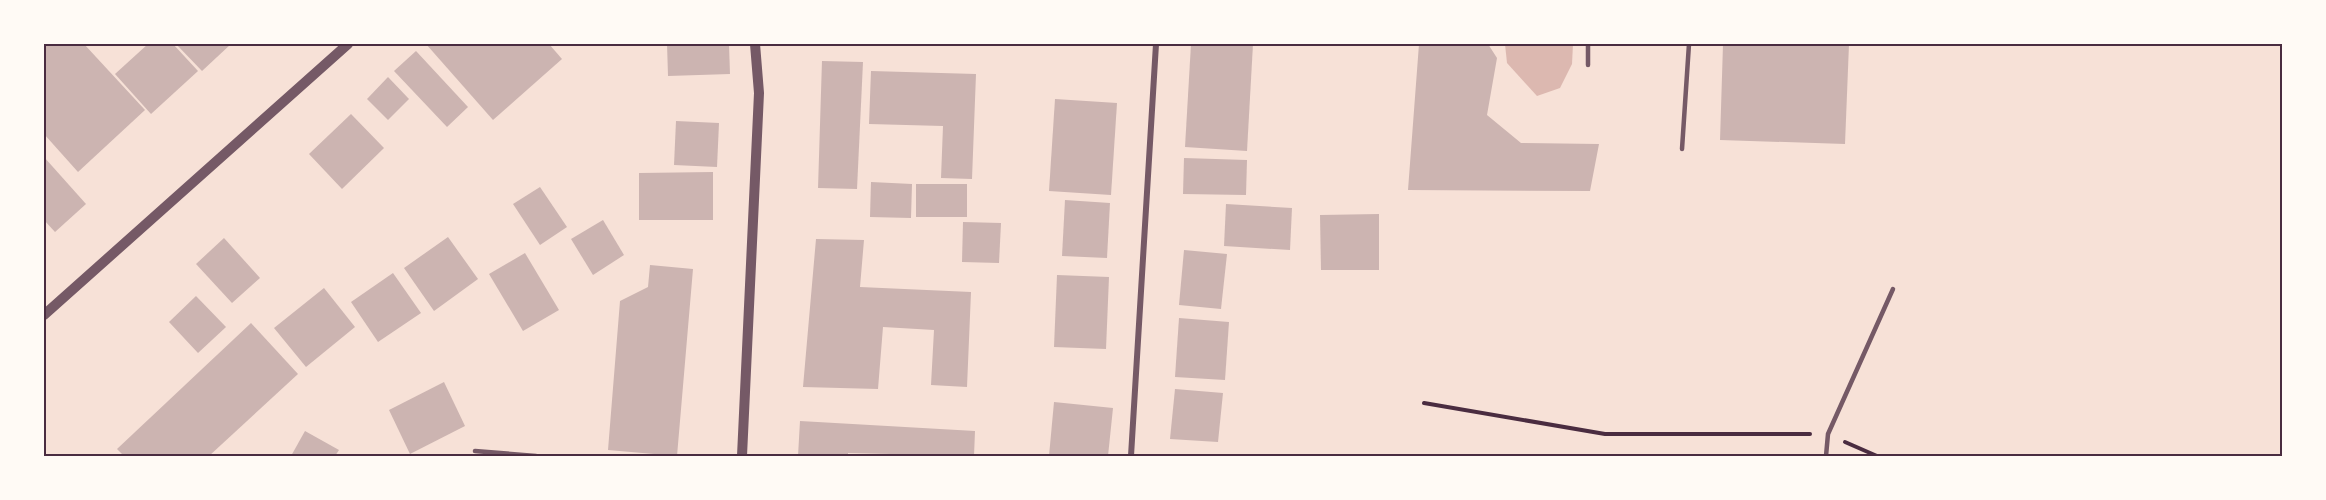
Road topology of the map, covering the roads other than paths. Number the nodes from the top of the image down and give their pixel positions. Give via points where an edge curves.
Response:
1 (348, 44) edge
2 (755, 44) edge
3 (1156, 44) edge
4 (1588, 44) edge
5 (1689, 44) edge
6 (1588, 65) dead end
7 (1682, 149) dead end
8 (1893, 289) dead end
9 (44, 315) edge
10 (475, 451) dead end
11 (536, 456) edge
12 (742, 456) edge
13 (1131, 456) edge
14 (1826, 456) edge

1 - 9 street
2 - 12 street via 759,93
3 - 13 street
4 - 6 lane
5 - 7 lane
8 - 14 lane via 1828,434
10 - 11 lane

